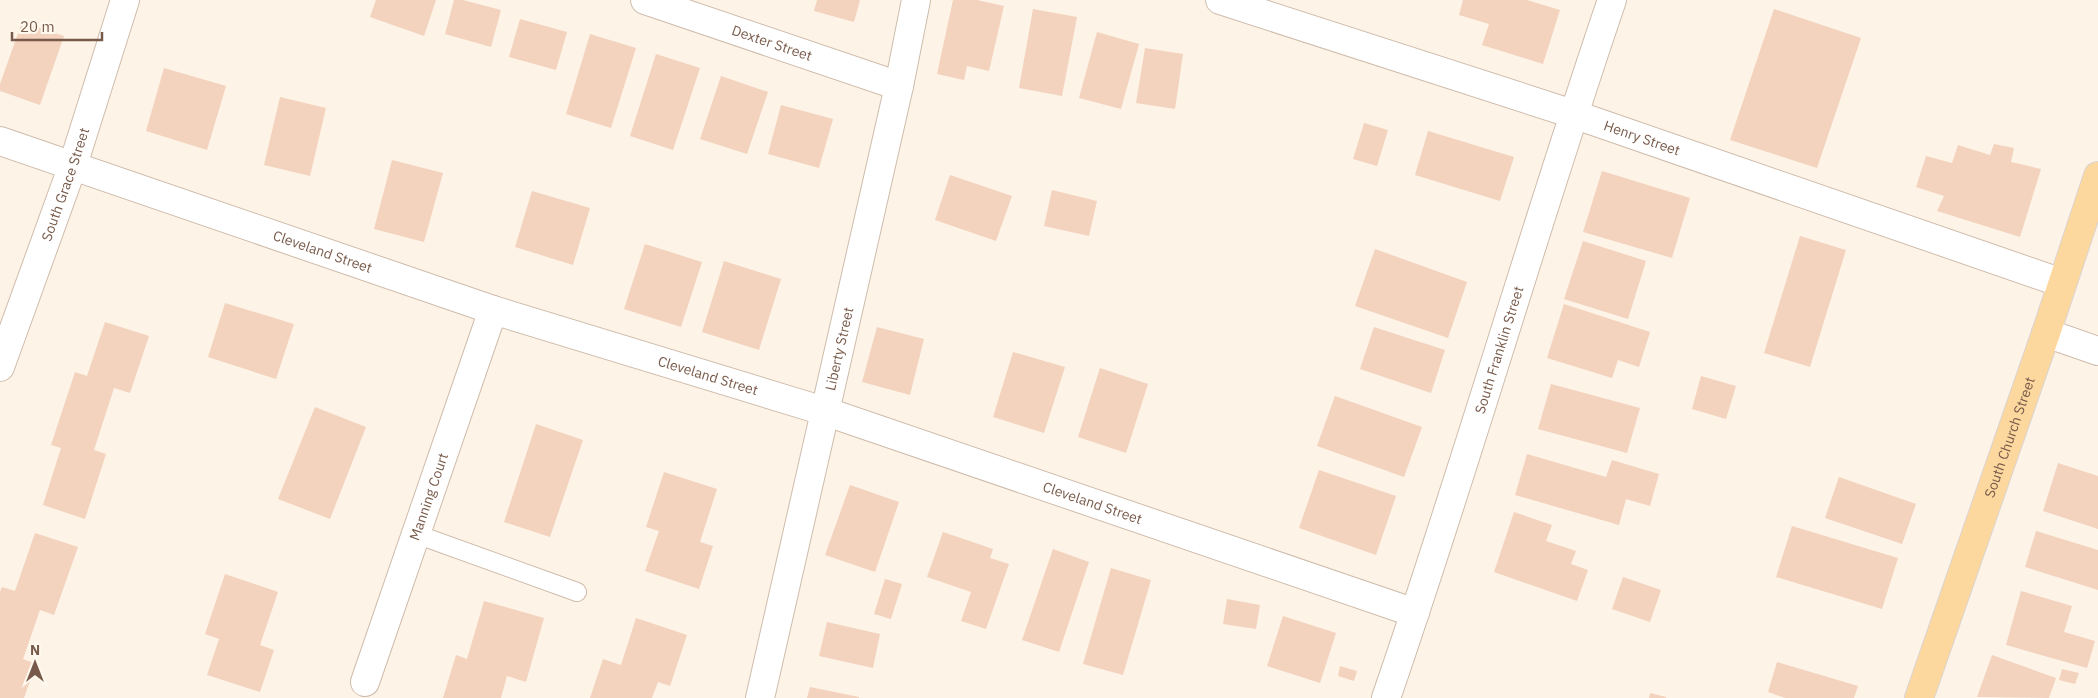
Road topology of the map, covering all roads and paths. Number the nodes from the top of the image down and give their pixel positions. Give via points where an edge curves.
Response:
1 (125, 0) edge
2 (645, 0) edge
3 (916, 0) edge
4 (1220, 0) edge
5 (1612, 0) edge
6 (899, 86) junction
7 (1573, 114) junction
8 (0, 141) edge
9 (73, 165) junction
10 (2098, 176) edge
11 (2062, 283) junction
12 (493, 310) junction
13 (2046, 333) junction
14 (2098, 351) edge
15 (0, 367) edge
16 (824, 411) junction
17 (416, 534) junction
18 (577, 592) dead end
19 (1415, 613) junction
20 (365, 682) dead end
21 (760, 698) edge
22 (1386, 698) edge
23 (1919, 698) edge

1 - 9 street, South Grace Street
2 - 6 street, Dexter Street
3 - 6 street, Liberty Street
4 - 7 street, Henry Street
5 - 7 street, South Franklin Street
6 - 16 street, Liberty Street
7 - 11 street, Henry Street
7 - 19 street, South Franklin Street
8 - 9 street, Cleveland Street
9 - 12 street, Cleveland Street
9 - 15 street, South Grace Street
10 - 11 main road, South Church Street
11 - 13 main road, South Church Street
12 - 16 street, Cleveland Street
12 - 17 street, Manning Court
13 - 14 street
13 - 23 main road, South Church Street
16 - 19 street, Cleveland Street
16 - 21 street, Liberty Street
17 - 18 lane
17 - 20 street, Manning Court
19 - 22 street, South Franklin Street

